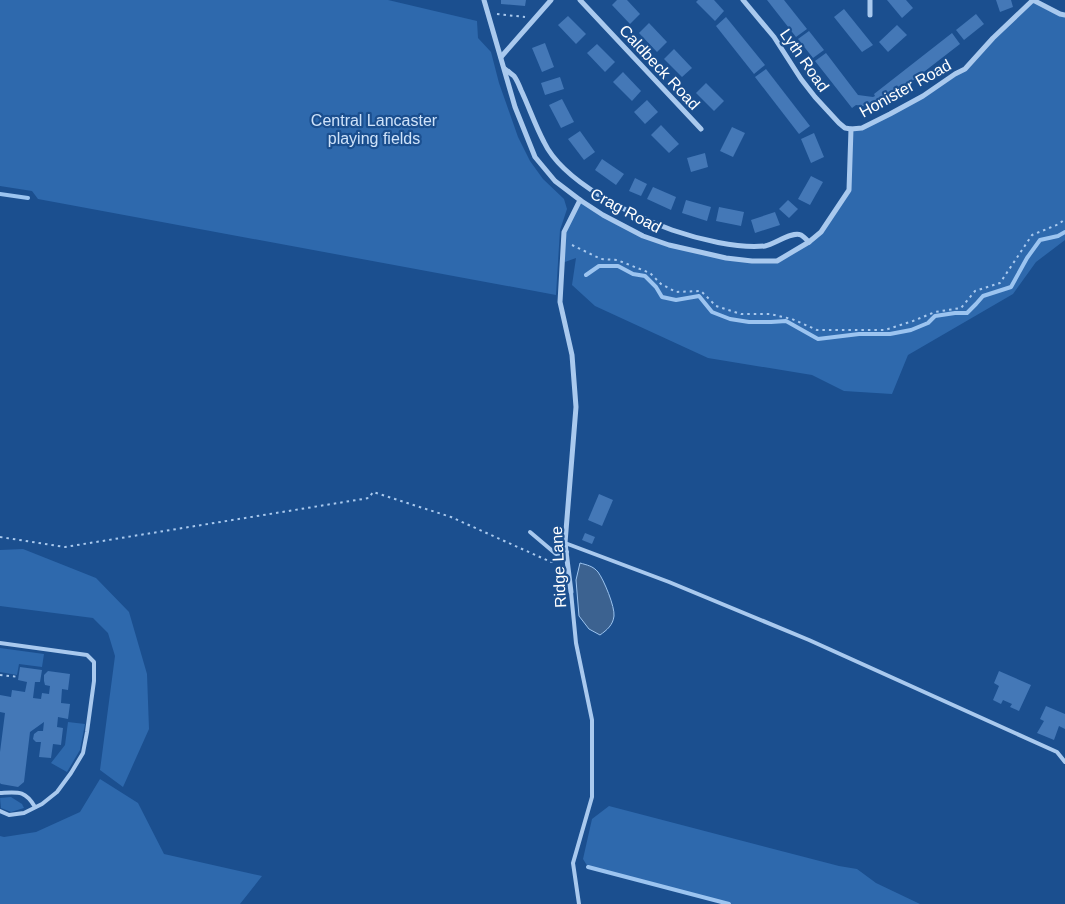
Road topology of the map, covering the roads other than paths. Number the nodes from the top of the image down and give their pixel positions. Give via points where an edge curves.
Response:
1 (484, 0) edge
2 (551, 0) edge
3 (580, 0) edge
4 (743, 0) edge
5 (870, 0) edge
6 (1033, 0) edge
7 (870, 15) dead end
8 (1062, 15) edge
9 (501, 57) junction
10 (505, 69) junction
11 (701, 129) dead end
12 (850, 129) junction
13 (580, 200) junction
14 (809, 242) junction
15 (530, 532) dead end
16 (565, 543) junction
17 (566, 552) junction
18 (571, 592) joint
19 (0, 643) edge
20 (1065, 762) edge
21 (0, 794) edge
22 (35, 807) junction
23 (0, 811) edge
24 (579, 904) edge

1 - 9 street, Crag Road
2 - 9 street
3 - 11 street, Caldbeck Road
4 - 12 street, Lyth Road via 774,37 815,97 839,123
5 - 7 street
6 - 8 street, Honister Road
6 - 12 street, Honister Road via 965,69 890,114 862,128
9 - 10 street, Crag Road
10 - 13 street, Crag Road via 515,107 535,157 555,181
10 - 14 street, Crag Road via 515,77 544,143 555,160 604,198 639,216 700,238 739,246 767,246 794,234
12 - 14 street, Crag Road via 849,190 821,232
13 - 14 street, Crag Road via 643,236 669,246 726,258 777,260
13 - 16 street, Ridge Lane via 564,232 560,302 572,355 576,407
15 - 17 lane via 556,554
16 - 17 street, Ridge Lane
16 - 20 lane via 809,640 1057,752
17 - 18 street, Ridge Lane
18 - 24 lane, Ridge Lane via 576,643 592,720 592,797 573,863
19 - 22 lane via 78,653 87,655 94,662 83,753 56,792
21 - 22 lane via 18,792 30,799
22 - 23 lane via 9,815

